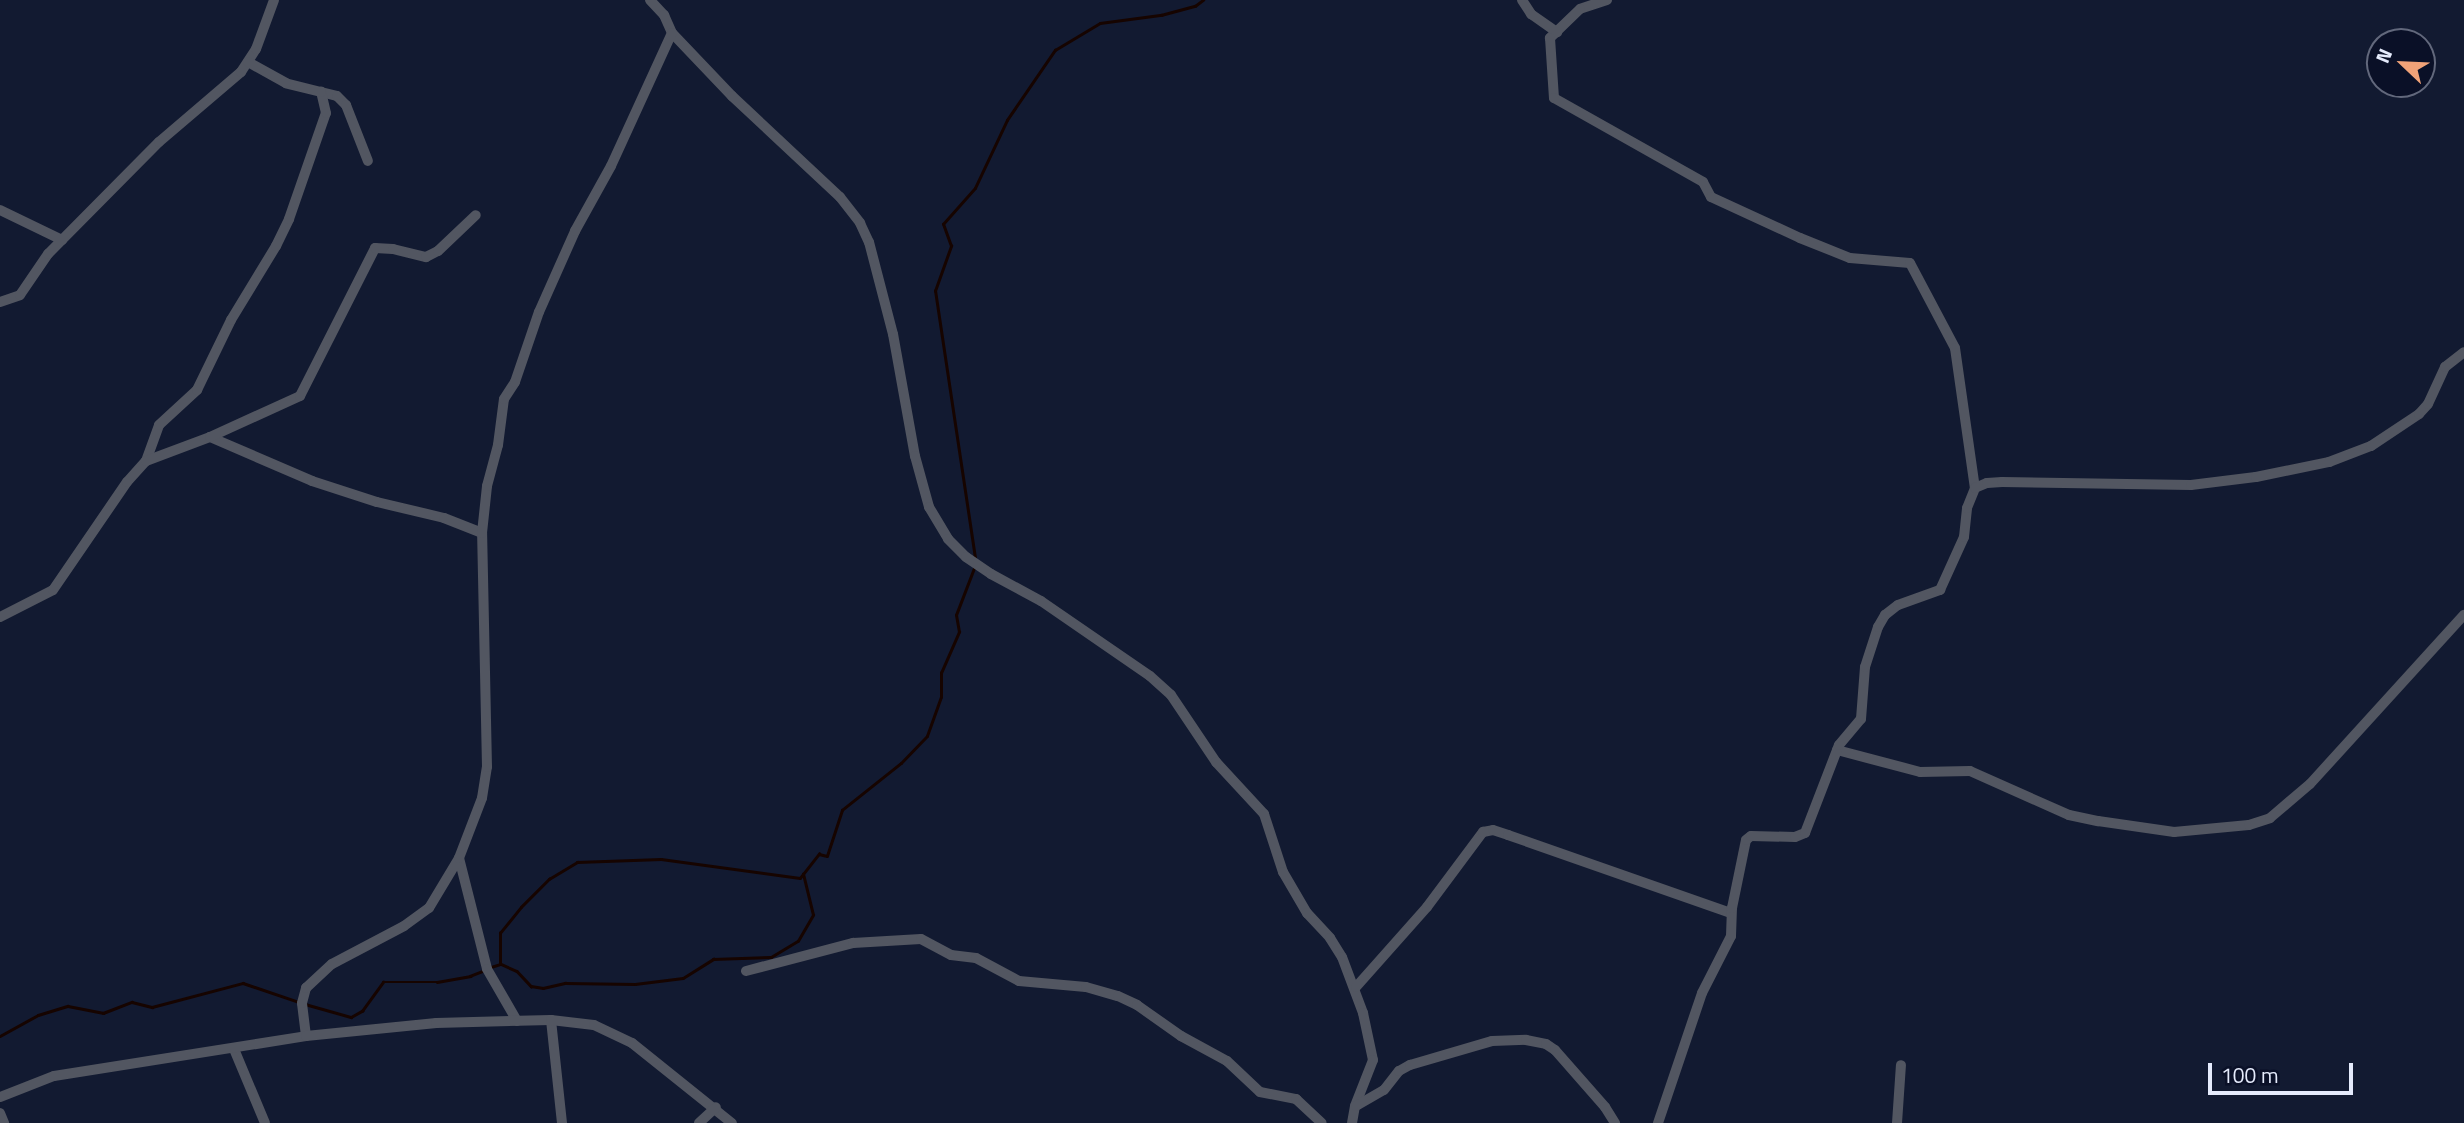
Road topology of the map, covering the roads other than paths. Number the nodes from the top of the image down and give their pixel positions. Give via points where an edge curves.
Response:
1 (274, 0) edge
2 (650, 0) edge
3 (1522, 0) edge
4 (1607, 0) edge
5 (1557, 32) junction
6 (672, 33) junction
7 (248, 62) junction
8 (321, 92) junction
9 (368, 161) dead end
10 (0, 210) edge
11 (476, 215) dead end
12 (62, 240) junction
13 (0, 302) edge
14 (2464, 352) edge
15 (210, 437) junction
16 (146, 461) junction
17 (1975, 488) junction
18 (482, 533) junction
19 (2464, 615) edge
20 (0, 617) edge
21 (1837, 750) junction
22 (459, 858) junction
23 (1731, 913) junction
24 (746, 971) dead end
25 (1356, 988) junction
26 (551, 1020) junction
27 (517, 1021) junction
28 (306, 1036) junction
29 (234, 1049) junction
30 (1901, 1065) dead end
31 (0, 1097) edge
32 (1355, 1106) junction
33 (716, 1107) junction
34 (0, 1113) edge
35 (4, 1123) edge
36 (265, 1123) edge
37 (562, 1123) edge
38 (699, 1123) edge
39 (732, 1123) edge
40 (1322, 1123) edge
41 (1352, 1123) edge
42 (1615, 1123) edge
43 (1658, 1123) edge
44 (1897, 1123) edge

1 - 7 street
2 - 6 street
3 - 5 street via 1531,14
4 - 5 street via 1580,9
5 - 17 street via 1549,41 1558,101 1703,182 1711,197 1800,238 1850,258 1910,263 1955,348
6 - 18 street via 611,166 575,231 539,312 515,382 504,399
6 - 25 street via 860,223 893,334 929,507 948,539 966,556 1041,601 1171,695 1216,762 1264,814 1290,887 1330,938
7 - 8 street via 286,83
7 - 12 street via 159,142
8 - 9 street via 337,96 346,105
8 - 16 street via 326,113 289,219 197,390 159,425
10 - 12 street
11 - 15 street via 426,257 375,248 300,396
12 - 13 street via 20,295
14 - 17 street via 2445,367 2428,404 2418,414 2371,446 2329,462 2191,485 2002,482
15 - 16 street
15 - 18 street via 312,481
16 - 20 street via 53,590
17 - 21 street via 1964,537 1940,590 1898,605 1878,627 1865,667 1861,719
18 - 22 street via 486,781
19 - 21 street via 2310,785 2270,818 2249,825 2175,832 2098,821 2069,815 1970,771 1920,772
21 - 23 street via 1805,833 1746,840
22 - 27 street via 487,969
22 - 28 street via 429,908 315,976 302,1003
23 - 25 street via 1493,830 1483,832
23 - 43 street via 1731,936 1702,993
24 - 40 street via 853,943 922,939 951,955 976,958 1019,981 1086,987 1118,996 1227,1061 1260,1092 1296,1099
25 - 32 street via 1373,1060
26 - 27 street
26 - 33 street via 594,1025 632,1043
26 - 37 street
27 - 28 street via 436,1023
28 - 29 street
29 - 31 street via 54,1076
29 - 36 street
30 - 44 street
32 - 41 street
32 - 42 street via 1384,1090 1410,1065 1492,1041 1526,1040 1555,1050
33 - 38 street
33 - 39 street
34 - 35 street

